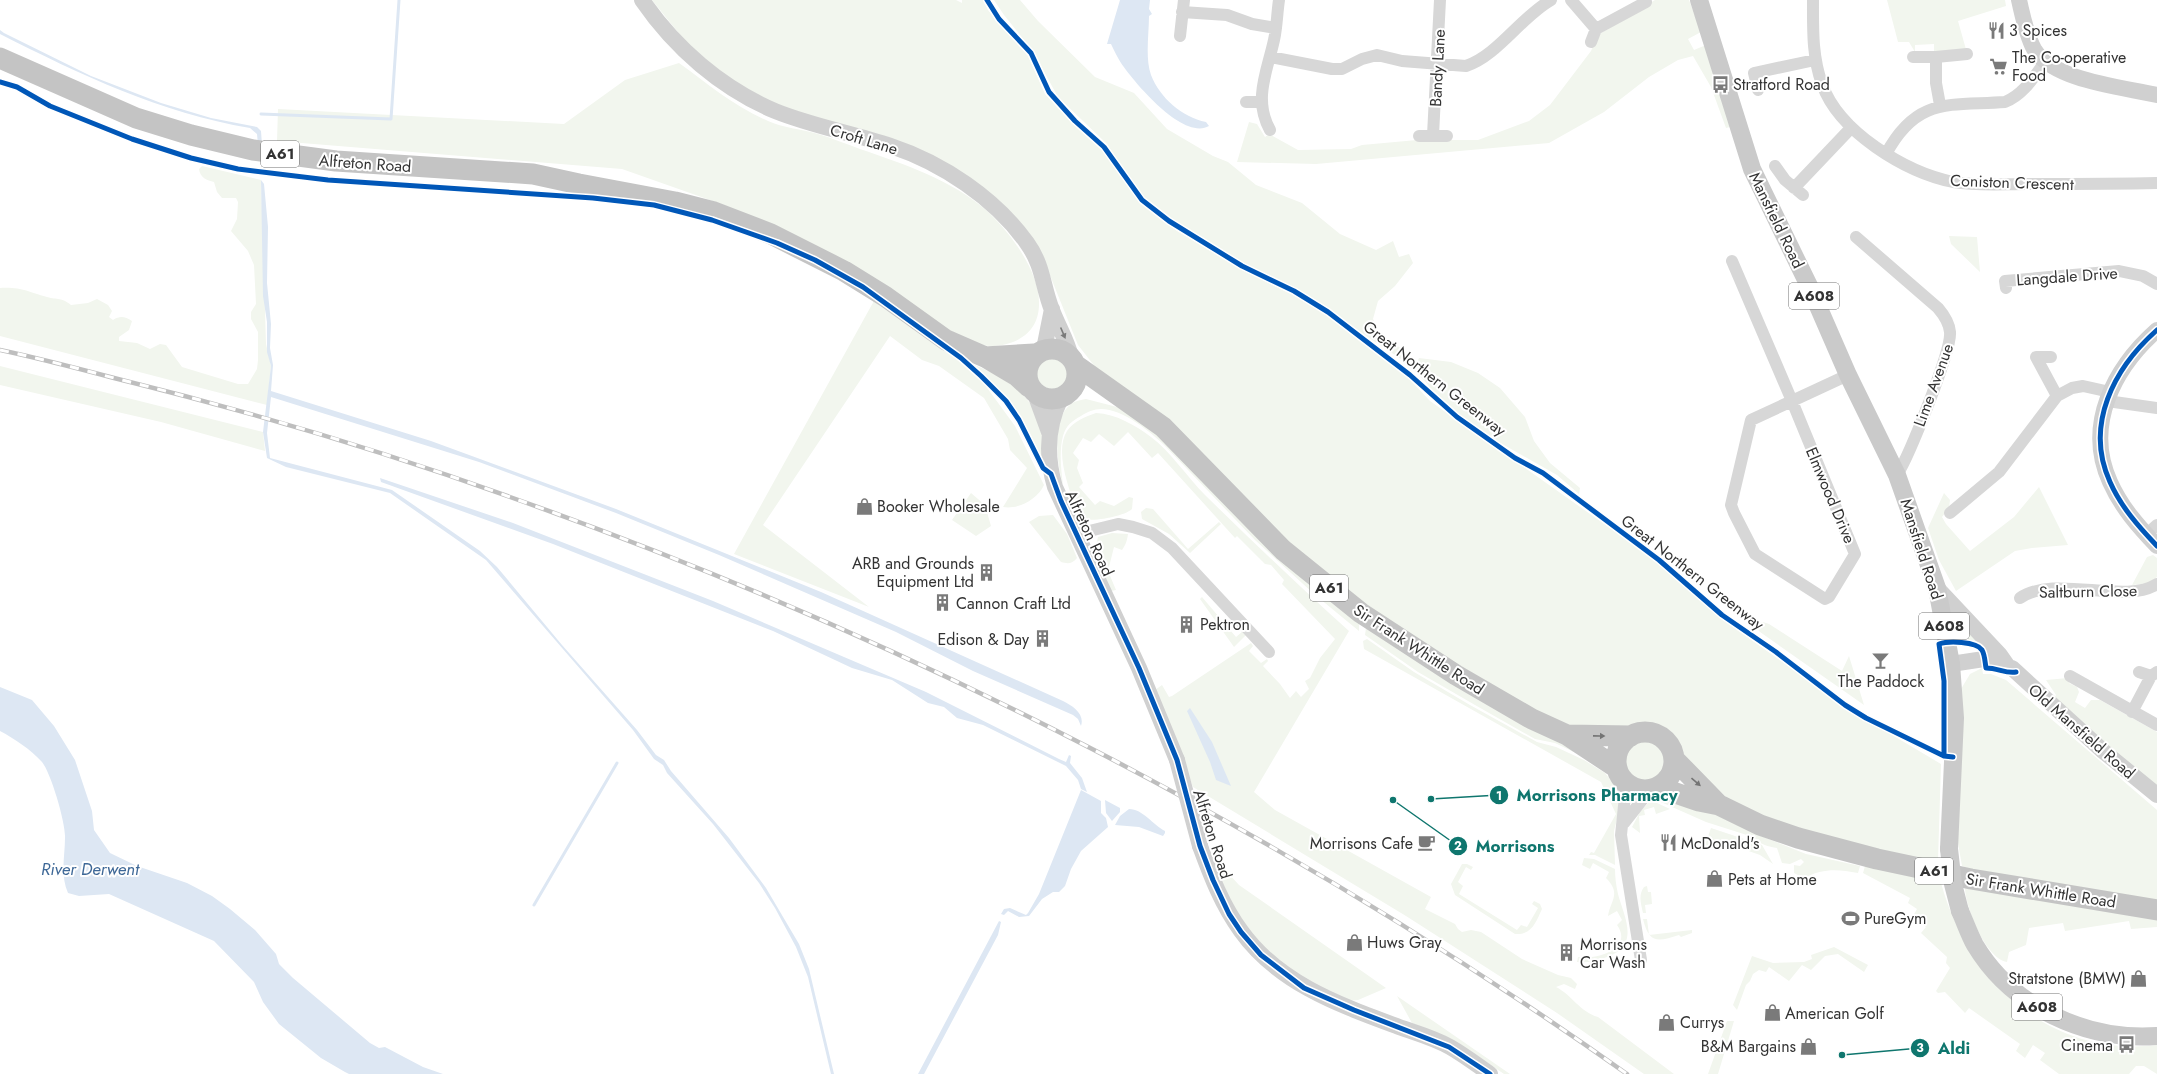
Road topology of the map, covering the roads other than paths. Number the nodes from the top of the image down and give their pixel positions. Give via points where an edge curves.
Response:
1 (642, 0) edge
2 (1184, 0) edge
3 (1279, 0) edge
4 (1440, 0) edge
5 (1551, 0) edge
6 (1571, 0) edge
7 (1699, 0) edge
8 (1813, 0) edge
9 (2019, 0) edge
10 (1646, 2) dead end
11 (1182, 12) junction
12 (1276, 28) junction
13 (1596, 29) junction
14 (1180, 36) dead end
15 (1591, 42) dead end
16 (0, 50) edge
17 (1967, 54) dead end
18 (1270, 57) junction
19 (1913, 57) dead end
20 (1936, 57) junction
21 (0, 58) edge
22 (1815, 60) junction
23 (2045, 62) junction
24 (1437, 64) junction
25 (0, 71) edge
26 (40, 74) junction
27 (1758, 90) dead end
28 (2157, 95) edge
29 (1246, 102) dead end
30 (1261, 102) junction
31 (1940, 105) junction
32 (1851, 128) junction
33 (1270, 130) dead end
34 (1434, 135) junction
35 (1419, 136) dead end
36 (1447, 136) dead end
37 (1886, 154) junction
38 (1775, 166) dead end
39 (2157, 183) edge
40 (579, 184) junction
41 (1856, 237) dead end
42 (1732, 261) dead end
43 (2157, 284) edge
44 (2006, 288) dead end
45 (1052, 309) junction
46 (2157, 330) edge
47 (1039, 352) junction
48 (986, 357) junction
49 (2051, 357) dead end
50 (1074, 362) junction
51 (1848, 375) junction
52 (1032, 390) junction
53 (1064, 396) junction
54 (2057, 396) junction
55 (2108, 396) junction
56 (1123, 400) junction
57 (1792, 401) junction
58 (2157, 408) edge
59 (1049, 432) junction
60 (1898, 475) junction
61 (1950, 513) dead end
62 (2152, 530) edge
63 (1077, 534) junction
64 (2157, 546) edge
65 (2157, 584) edge
66 (1937, 588) junction
67 (2020, 598) dead end
68 (1269, 652) dead end
69 (1950, 664) junction
70 (2007, 665) junction
71 (2139, 672) dead end
72 (2154, 674) edge
73 (2070, 676) dead end
74 (2132, 712) junction
75 (2157, 725) edge
76 (1567, 735) junction
77 (1631, 736) junction
78 (1674, 759) junction
79 (1619, 773) junction
80 (1654, 788) junction
81 (2157, 795) edge
82 (1719, 805) junction
83 (1622, 825) junction
84 (2157, 910) edge
85 (1641, 960) dead end
86 (2157, 1036) edge
87 (1490, 1074) edge

1 - 45 street, Croft Lane via 659,23 689,55 740,93 793,118 906,152 931,163 967,185 1007,220 1027,243 1043,272
2 - 11 street
3 - 12 street
4 - 24 street, Bandy Lane
5 - 24 street via 1527,17 1475,63 1466,66
6 - 13 street
7 - 51 main road, Mansfield Road / A608 via 1752,169 1811,290
8 - 22 street, Coniston Crescent
9 - 23 street via 2034,50
10 - 13 street
11 - 12 street via 1227,15 1252,24
11 - 14 street
12 - 18 street
13 - 15 street
16 - 26 highway
17 - 20 street
18 - 24 street via 1332,69 1342,69 1362,59 1377,56
18 - 30 street
19 - 20 street
20 - 31 street via 1936,83
21 - 26 highway, Alfreton Road / A61
22 - 27 street via 1754,74
22 - 32 street, Coniston Crescent via 1828,97
23 - 28 street via 2061,72 2078,78
23 - 31 street via 2029,84 2011,100
24 - 34 street, Bandy Lane
25 - 40 highway, Alfreton Road / A61 via 89,112 151,136 219,156 266,166 329,173 530,186
26 - 40 highway, Alfreton Road / A61 via 136,118 253,150 336,161 512,171
29 - 30 street
30 - 33 street via 1261,111
31 - 37 street via 1913,120 1891,144
32 - 37 street, Coniston Crescent
32 - 38 street via 1798,191
34 - 35 street
34 - 36 street
37 - 39 street, Coniston Crescent via 1934,177 1955,182
40 - 48 highway, Alfreton Road / A61 via 686,204 746,223 802,248 844,271 946,340
41 - 60 street, Lime Avenue via 1938,308 1950,332 1946,354
42 - 57 street, Elmwood Drive
43 - 44 street, Langdale Drive via 2143,276 2118,271 2005,281
45 - 47 street, Croft Lane
45 -> 50 street, Croft Lane
46 - 55 street via 2125,364
47 - 48 highway, Alfreton Road / A61
47 - 50 highway via 1056,349
47 - 52 highway via 1028,370
48 - 52 highway, Alfreton Road / A61 via 1017,376
49 - 54 street via 2036,357
50 - 53 highway via 1077,376 1075,384
50 - 56 highway, Sir Frank Whittle Road / A61
51 - 57 street, Elmwood Drive
51 - 60 main road, Mansfield Road / A608
52 - 53 highway via 1046,399
52 - 59 street, Alfreton Road
53 - 56 highway, Sir Frank Whittle Road / A61 via 1086,393
53 - 59 street, Alfreton Road via 1054,412
54 - 55 street via 2072,388 2083,386
54 - 61 street via 1999,472 1957,501
55 - 58 street
55 - 62 street via 2102,420 2101,446 2106,472 2121,503
56 - 76 highway, Sir Frank Whittle Road / A61 via 1163,427 1258,526 1361,613 1456,675 1532,719
57 - 57 street, Elmwood Drive via 1750,420 1731,505 1755,554 1824,600 1829,597 1855,554
59 - 63 street, Alfreton Road via 1051,474
60 - 66 main road, Mansfield Road / A608
62 - 64 street
63 - 68 street via 1118,524 1152,533 1172,548
63 - 87 street, Alfreton Road, bridge via 1139,668 1176,760 1200,846 1213,880 1229,914 1251,944 1275,967 1304,988 1449,1047
65 - 67 street, Saltburn Close via 2150,589 2136,591 2035,591
66 - 69 main road, Mansfield Road / A608
66 - 70 street, Old Mansfield Road
69 - 70 street, Old Mansfield Road via 1984,659
69 - 86 main road, Mansfield Road / A608, bridge via 1955,718 1949,849 1953,884 1960,911 1974,944 2005,982 2032,1004 2056,1017 2092,1030 2119,1035
70 - 81 street, Old Mansfield Road via 2103,751
71 - 72 street
72 - 74 street
73 - 74 street
74 - 75 street
76 -> 77 highway, Sir Frank Whittle Road / A61
76 - 79 highway, Sir Frank Whittle Road / A61
77 - 78 highway via 1641,732 1656,734 1668,744
77 - 79 highway via 1618,750
78 - 80 highway via 1670,775
78 -> 82 highway, Sir Frank Whittle Road / A61
79 - 80 highway via 1633,788
79 - 83 street via 1625,796
80 - 82 highway, Sir Frank Whittle Road / A61
80 - 83 street
82 - 84 highway, Sir Frank Whittle Road / A61 via 1767,828 1877,860 1971,879
83 - 85 street via 1622,843

